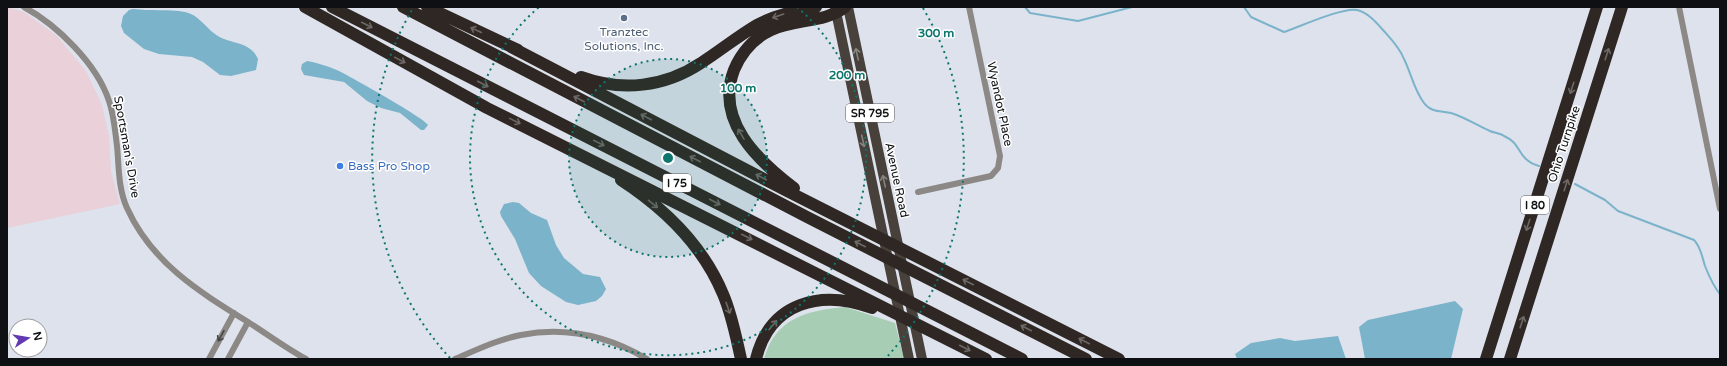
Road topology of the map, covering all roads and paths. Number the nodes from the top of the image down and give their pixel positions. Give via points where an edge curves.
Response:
1 (24, 7) edge
2 (305, 7) edge
3 (332, 7) edge
4 (403, 7) edge
5 (427, 7) edge
6 (816, 7) edge
7 (969, 7) edge
8 (1597, 7) edge
9 (1622, 7) edge
10 (1679, 7) edge
11 (841, 9) edge
12 (511, 47) junction
13 (587, 156) junction
14 (918, 192) dead end
15 (821, 207) junction
16 (1720, 209) edge
17 (234, 313) junction
18 (248, 322) junction
19 (943, 337) junction
20 (209, 359) edge
21 (228, 359) edge
22 (306, 359) edge
23 (455, 359) edge
24 (647, 359) edge
25 (741, 359) edge
26 (756, 359) edge
27 (909, 359) edge
28 (922, 359) edge
29 (986, 359) edge
30 (1022, 359) edge
31 (1086, 359) edge
32 (1119, 359) edge
33 (1486, 359) edge
34 (1510, 359) edge

1 - 17 street, Sportsman's Drive via 65,36 104,88 113,118 121,190 126,206 144,238 182,279
2 -> 13 highway via 487,108
3 -> 30 highway, I 75
31 -> 4 highway, I 75
12 -> 5 highway
6 -> 12 highway via 771,19 687,71 645,85 615,85 586,79
7 - 14 street, Wyandot Place via 1000,163 991,176
8 -> 33 highway, Ohio Turnpike / I 80
34 -> 9 highway, Ohio Turnpike / I 80
10 - 16 street
15 -> 11 highway via 778,176 744,141 732,114 730,90 732,75 740,57 761,36 788,24
11 -> 27 main road, SR 795 via 878,214
28 -> 11 main road, Avenue Road / SR 795 via 892,219
15 -> 12 highway
13 -> 19 highway
13 -> 25 highway via 650,202 693,244 709,267 723,295
32 -> 15 highway
17 - 18 street, Sportsman's Drive
17 -> 20 street
18 - 21 street
18 - 22 street, Sportsman's Drive
26 -> 19 highway via 764,338 779,318 800,305 824,299 844,299 859,303
19 -> 29 highway
23 - 24 street via 520,335 556,331 574,332 613,341

